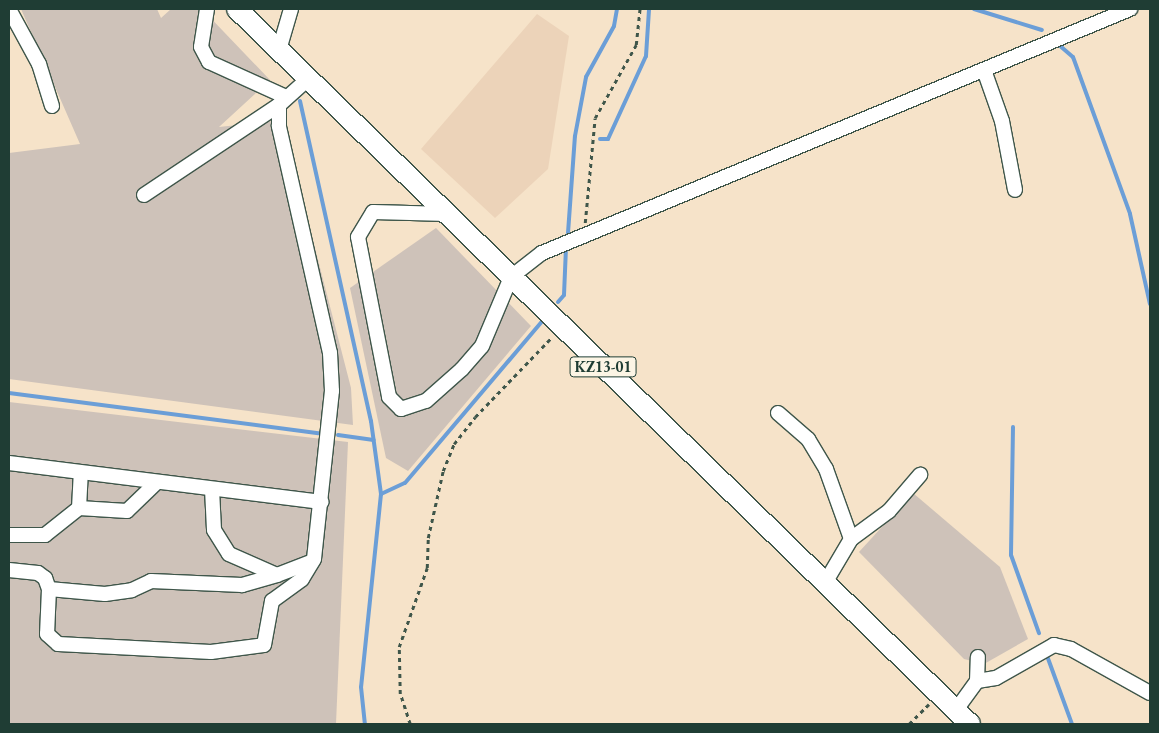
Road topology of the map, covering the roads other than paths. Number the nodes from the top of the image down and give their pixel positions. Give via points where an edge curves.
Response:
1 (9, 9) edge
2 (207, 9) edge
3 (237, 9) edge
4 (291, 9) edge
5 (1130, 9) edge
6 (280, 50) junction
7 (984, 70) junction
8 (309, 78) junction
9 (282, 101) junction
10 (52, 106) dead end
11 (1016, 190) dead end
12 (144, 195) dead end
13 (447, 214) junction
14 (511, 277) junction
15 (778, 413) dead end
16 (9, 462) edge
17 (81, 474) junction
18 (920, 475) dead end
19 (156, 483) junction
20 (212, 489) junction
21 (322, 502) junction
22 (79, 508) junction
23 (9, 535) edge
24 (851, 539) junction
25 (314, 559) junction
26 (9, 570) edge
27 (277, 575) junction
28 (825, 583) junction
29 (49, 589) junction
30 (978, 657) dead end
31 (977, 681) junction
32 (1150, 693) edge
33 (963, 717) edge

1 - 10 street via 39,64
2 - 9 street via 202,47 209,62
3 - 6 highway, KZ13-01
4 - 6 street
5 - 7 street
6 - 8 highway, KZ13-01
7 - 11 street via 1002,121
7 - 14 street via 542,253
8 - 9 street
8 - 13 highway, KZ13-01
9 - 12 street
9 - 21 street via 279,126 330,353 332,390
13 - 14 highway, KZ13-01
13 - 14 street via 369,214 358,237 393,404 408,410 426,401 482,346
14 - 28 highway, KZ13-01
15 - 24 street via 808,438 826,470
16 - 17 street
17 - 19 street
17 - 22 street
18 - 24 street via 889,511
19 - 20 street
19 - 22 street via 127,512
20 - 21 street
20 - 27 street via 214,530 225,550 248,565
21 - 25 street
22 - 23 street via 45,535
24 - 28 street
25 - 27 street
25 - 29 street via 302,579 272,601 264,645 244,649 170,652 58,644 46,630
26 - 29 street via 41,574
27 - 29 street via 242,585 151,581 132,590 106,594
28 - 33 highway, KZ13-01
30 - 31 street
31 - 32 street via 996,678 1054,645 1071,649
31 - 33 street

